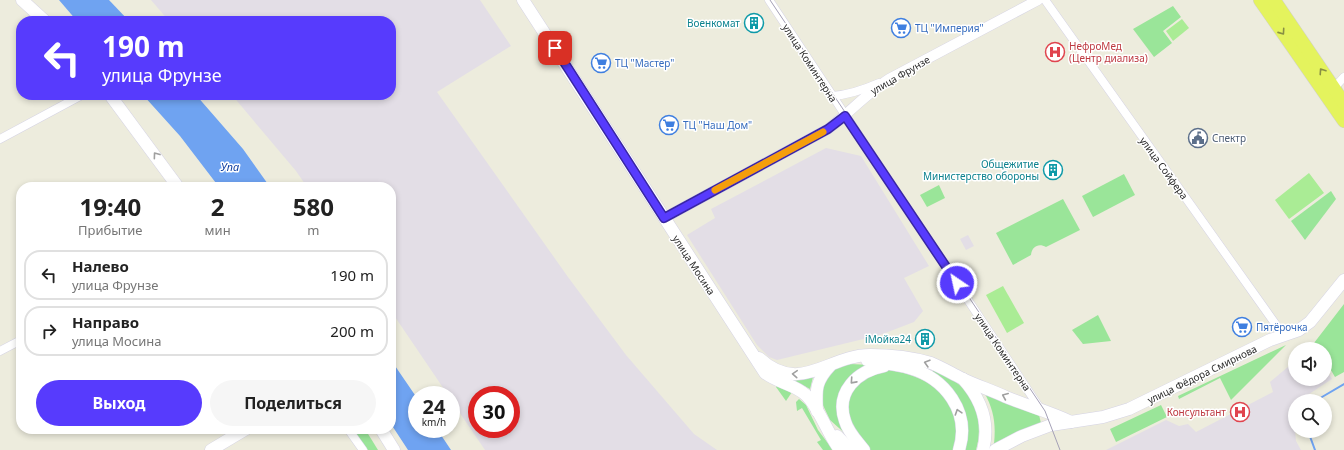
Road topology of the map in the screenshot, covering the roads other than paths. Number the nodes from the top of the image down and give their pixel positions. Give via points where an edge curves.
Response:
1 (22, 0) edge
2 (523, 0) edge
3 (769, 0) edge
4 (1038, 0) edge
5 (1045, 0) edge
6 (1260, 0) edge
7 (1274, 0) edge
8 (40, 16) edge
9 (1344, 77) edge
10 (889, 79) junction
11 (1334, 88) junction
12 (832, 96) junction
13 (73, 100) edge
14 (114, 100) edge
15 (1344, 103) edge
16 (845, 116) junction
17 (1344, 121) edge
18 (0, 139) edge
19 (174, 182) edge
20 (664, 218) junction
21 (1344, 280) edge
22 (1284, 336) junction
23 (16, 343) edge
24 (749, 348) junction
25 (0, 351) edge
26 (852, 357) junction
27 (831, 365) junction
28 (887, 365) junction
29 (962, 378) junction
30 (1041, 410) junction
31 (817, 412) junction
32 (1071, 422) junction
33 (825, 426) junction
34 (1049, 426) junction
35 (239, 434) edge
36 (352, 434) edge
37 (374, 434) edge
38 (384, 434) edge
39 (211, 450) edge
40 (363, 450) edge
41 (384, 450) edge
42 (394, 450) edge
43 (840, 450) edge
44 (851, 450) edge
45 (864, 450) edge
46 (959, 450) edge
47 (984, 450) edge
48 (995, 450) edge

1 - 8 main road
2 - 20 main road, улица Мосина
3 - 12 street, улица Коминтерна
4 - 10 street, улица Фрунзе
5 - 22 street, улица Сойфера
6 -> 17 main road
11 -> 7 main road
9 - 11 street
10 - 12 street via 859,91
10 - 16 street, улица Фрунзе via 870,91
11 - 15 main road
12 - 16 street, улица Коминтерна
13 - 18 street
19 -> 14 main road
16 - 20 street, улица Фрунзе via 828,129
16 - 30 street, улица Коминтерна
20 - 24 main road, улица Мосина
21 - 22 main road, улица Фёдора Смирнова via 1310,322
22 - 32 main road, улица Фёдора Смирнова via 1270,340 1129,409 1103,417
23 - 25 street
27 -> 24 main road via 807,374 785,373 768,366
24 - 31 main road via 765,373 805,394
26 - 27 main road
26 - 28 main road
29 -> 26 main road via 932,364 916,360 880,355
27 - 31 main road via 819,381 816,390
28 -> 45 main road via 870,369 858,376 848,387 844,397 842,410 845,423
46 -> 28 main road via 961,426 958,410 944,387 908,368
30 -> 29 main road
29 - 47 main road via 975,393 984,413
30 - 32 main road
30 - 34 main road, улица Коминтерна
31 - 33 main road
32 - 34 main road, улица Фёдора Смирнова
33 - 43 main road
33 - 44 main road
34 - 48 main road, улица Фёдора Смирнова
35 - 39 main road
36 - 40 street
37 - 41 main road
38 - 42 main road

